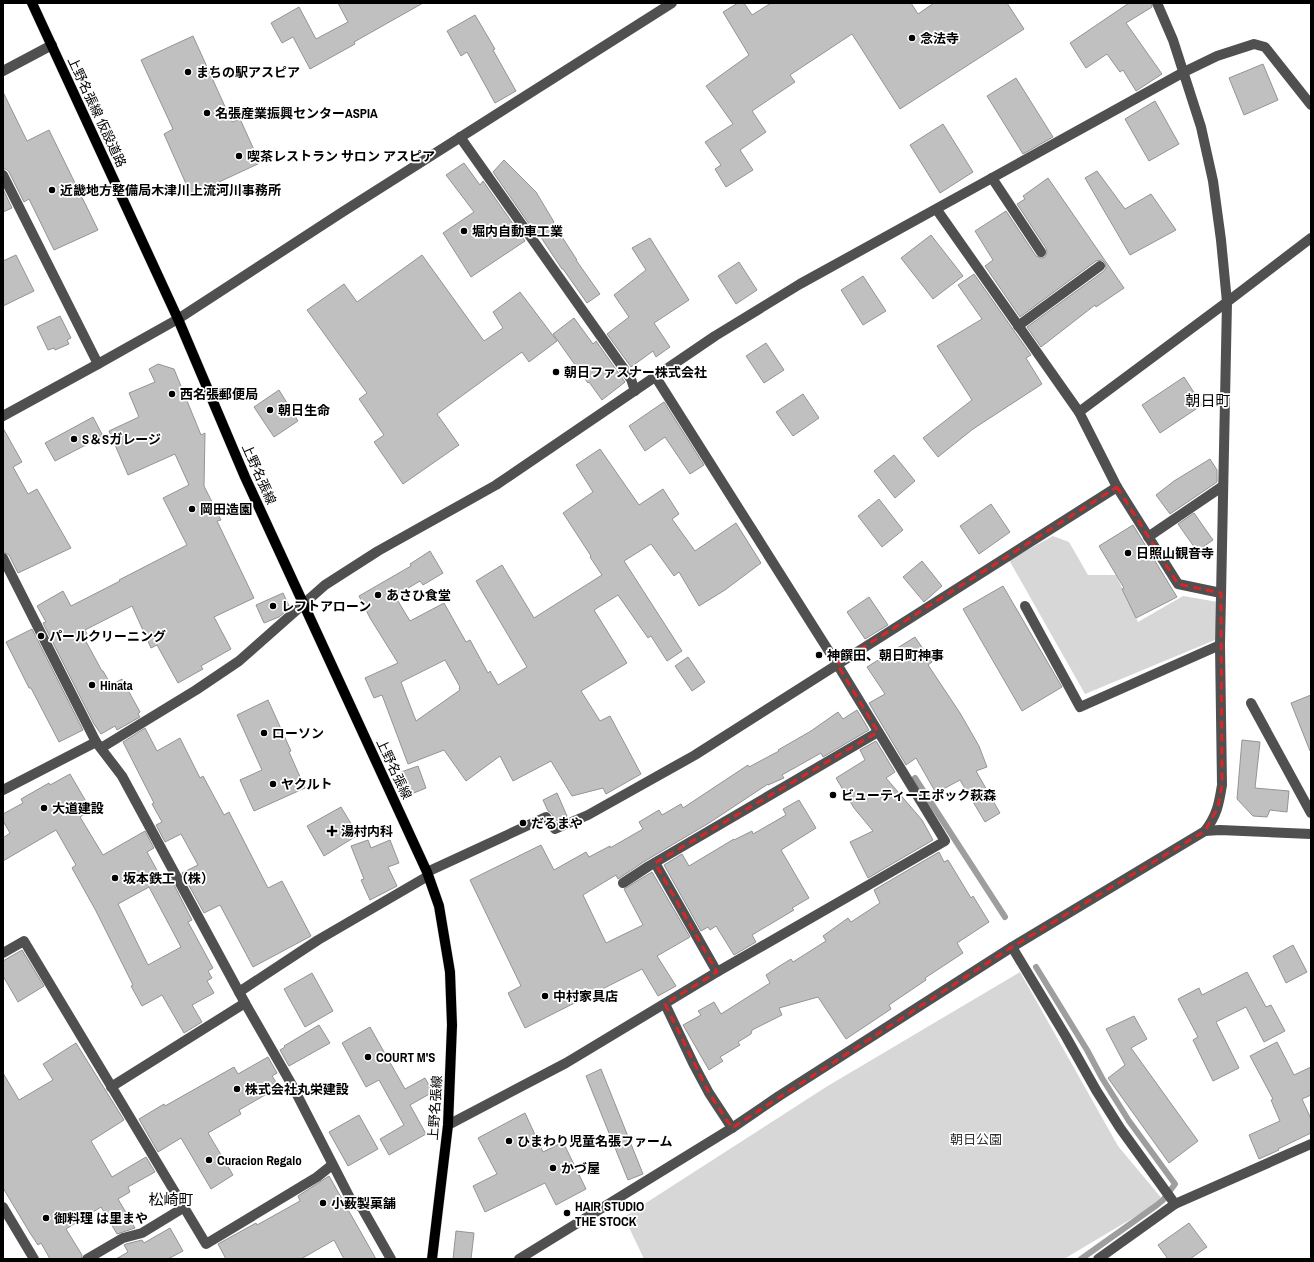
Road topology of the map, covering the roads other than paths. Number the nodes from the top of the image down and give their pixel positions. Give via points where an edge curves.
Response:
1 (32, 3) edge
2 (672, 3) edge
3 (1157, 3) edge
4 (52, 45) junction
5 (3, 71) edge
6 (1184, 72) junction
7 (1307, 94) edge
8 (1311, 106) edge
9 (460, 137) junction
10 (3, 175) edge
11 (992, 178) junction
12 (937, 210) junction
13 (1311, 238) edge
14 (1041, 252) dead end
15 (1100, 266) dead end
16 (1227, 302) junction
17 (178, 319) junction
18 (1018, 326) junction
19 (98, 364) junction
20 (655, 376) junction
21 (635, 391) junction
22 (1079, 412) junction
23 (3, 416) edge
24 (1223, 486) junction
25 (1117, 487) junction
26 (1148, 537) junction
27 (3, 558) edge
28 (1222, 593) junction
29 (304, 605) junction
30 (1026, 606) dead end
31 (1220, 645) junction
32 (837, 664) junction
33 (1251, 703) dead end
34 (878, 732) junction
35 (99, 745) junction
36 (3, 790) edge
37 (1311, 813) edge
38 (1205, 831) junction
39 (1311, 834) edge
40 (655, 863) junction
41 (428, 874) junction
42 (622, 883) dead end
43 (1012, 947) junction
44 (3, 952) edge
45 (718, 972) junction
46 (239, 992) junction
47 (245, 1003) junction
48 (665, 1004) junction
49 (111, 1087) junction
50 (448, 1125) junction
51 (732, 1128) junction
52 (1311, 1144) edge
53 (332, 1164) junction
54 (1174, 1202) junction
55 (3, 1207) edge
56 (184, 1208) junction
57 (34, 1259) edge
58 (87, 1259) edge
59 (391, 1259) edge
60 (432, 1259) edge
61 (519, 1259) edge
62 (1098, 1259) edge

1 - 4 main road, 上野名張線 仮設道路
2 - 9 street
3 - 6 street
4 - 5 street
4 - 17 main road, 上野名張線 仮設道路
6 - 7 street via 1217,56 1254,44 1264,47
6 - 11 street
6 - 16 street via 1201,127 1213,181
7 - 8 street
9 - 17 street
9 - 21 street via 631,379
10 - 19 street
11 - 12 street
11 - 14 street
12 - 18 street
12 - 20 street via 800,284
13 - 16 street
15 - 18 street
16 - 22 street
16 - 24 street
17 - 19 street
17 - 29 main road, 上野名張線 via 245,477
18 - 22 street
19 - 23 street
20 - 21 street
20 - 32 street
21 - 29 street via 496,485 372,555 325,585
22 - 25 street
24 - 26 street
24 - 28 street
25 - 26 street
25 - 32 street
26 - 28 street via 1178,584
27 - 35 street
28 - 31 street
29 - 35 street via 239,661 196,690
29 - 41 main road, 上野名張線
30 - 31 street via 1080,707
31 - 38 street via 1222,785 1213,821
32 - 34 street
32 - 41 street via 695,755 588,815 554,829 546,817
33 - 37 street
34 - 40 street
34 - 45 street via 946,841
35 - 36 street
35 - 46 street via 122,776
38 - 39 street
38 - 43 street
40 - 42 street
40 - 45 street
41 - 46 street via 318,940
41 - 50 main road, 上野名張線 via 439,906 450,972 452,1025
43 - 51 street
43 - 54 street via 1120,1128
44 - 49 street via 24,941
45 - 48 street
46 - 47 street
47 - 49 street
47 - 53 street via 292,1085
48 - 50 street via 566,1063
48 - 51 street via 709,1093
49 - 56 street
50 - 60 main road, 上野名張線
51 - 61 street
52 - 54 street
53 - 56 street via 317,1177 206,1244
53 - 59 street via 350,1198 362,1208
54 - 62 street
55 - 57 street
56 - 58 street via 142,1233 123,1238

